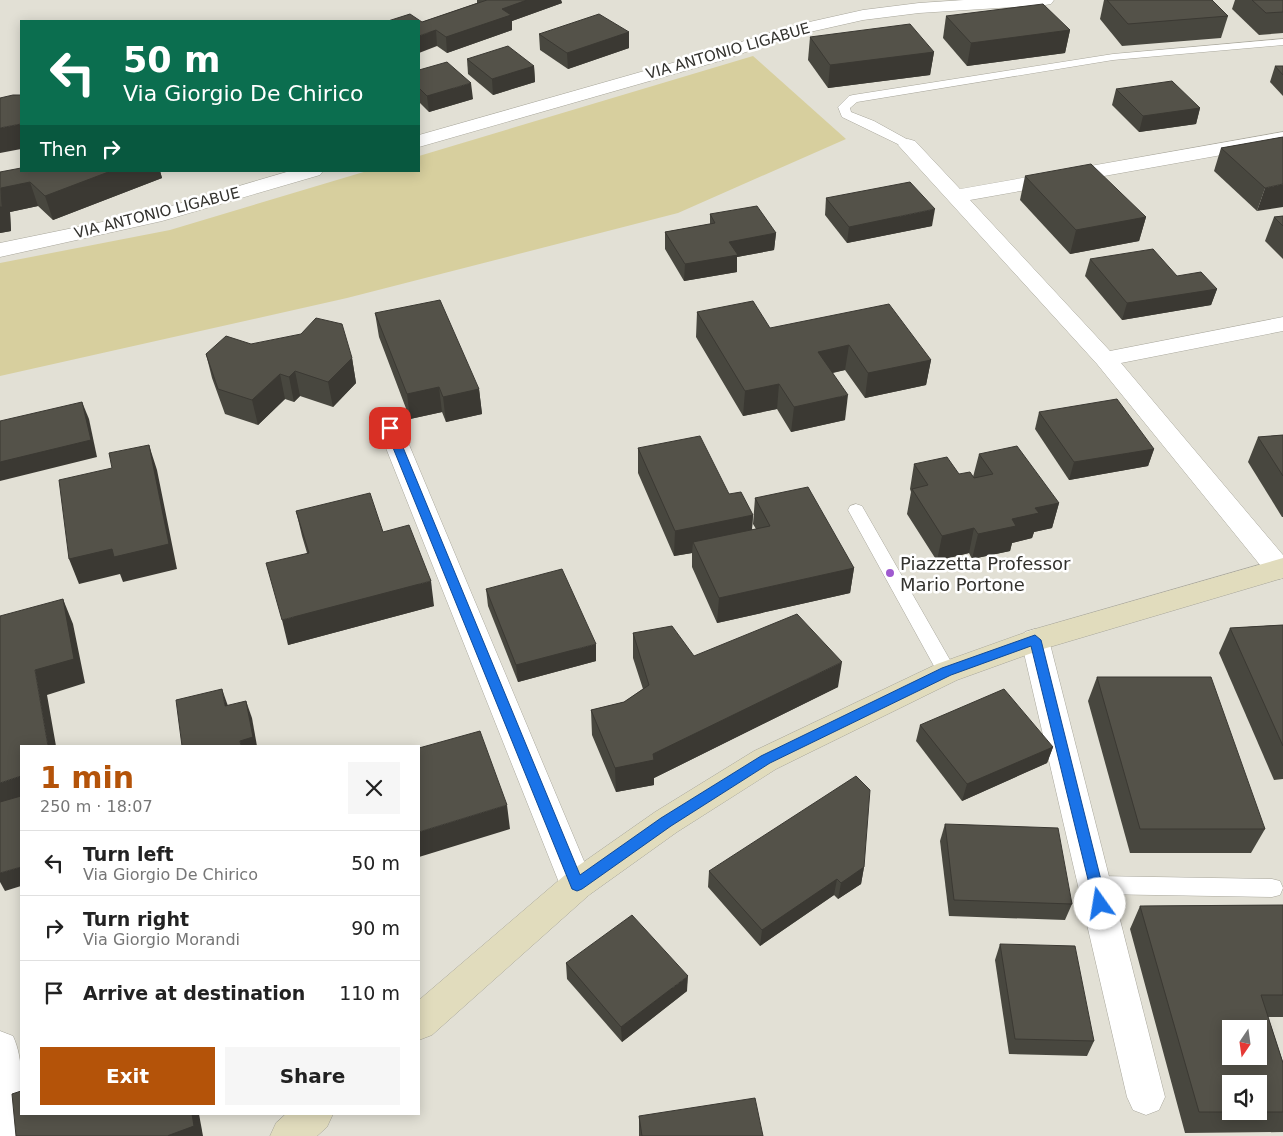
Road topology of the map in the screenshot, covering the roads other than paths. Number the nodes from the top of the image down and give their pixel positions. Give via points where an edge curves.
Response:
1 (1045, 0) edge
2 (1283, 42) edge
3 (1283, 138) edge
4 (420, 141) edge
5 (908, 145) joint
6 (309, 172) edge
7 (956, 196) junction
8 (0, 250) edge
9 (1283, 324) edge
10 (1105, 359) junction
11 (390, 428) dead end
12 (856, 510) dead end
13 (1281, 568) edge
14 (1035, 640) junction
15 (947, 672) junction
16 (577, 885) junction
17 (1096, 885) junction
18 (1272, 888) dead end
19 (420, 1022) edge
20 (0, 1048) edge
21 (1146, 1096) dead end
22 (313, 1115) edge
23 (10, 1136) edge
24 (289, 1136) edge

1 - 4 street, VIA ANTONIO LIGABUE via 920,8 863,15 796,30
2 - 5 lane via 1113,57 853,98 844,107 846,114
3 - 7 street
5 - 7 street
6 - 8 street, VIA ANTONIO LIGABUE via 155,216
7 - 10 street
9 - 10 street
10 - 13 street
11 - 16 street
12 - 15 lane
13 - 14 main road
14 - 15 main road
14 - 17 street
15 - 16 main road via 765,760 666,822
16 - 19 main road
17 - 18 lane
17 - 21 street
20 - 23 street
22 - 24 main road

